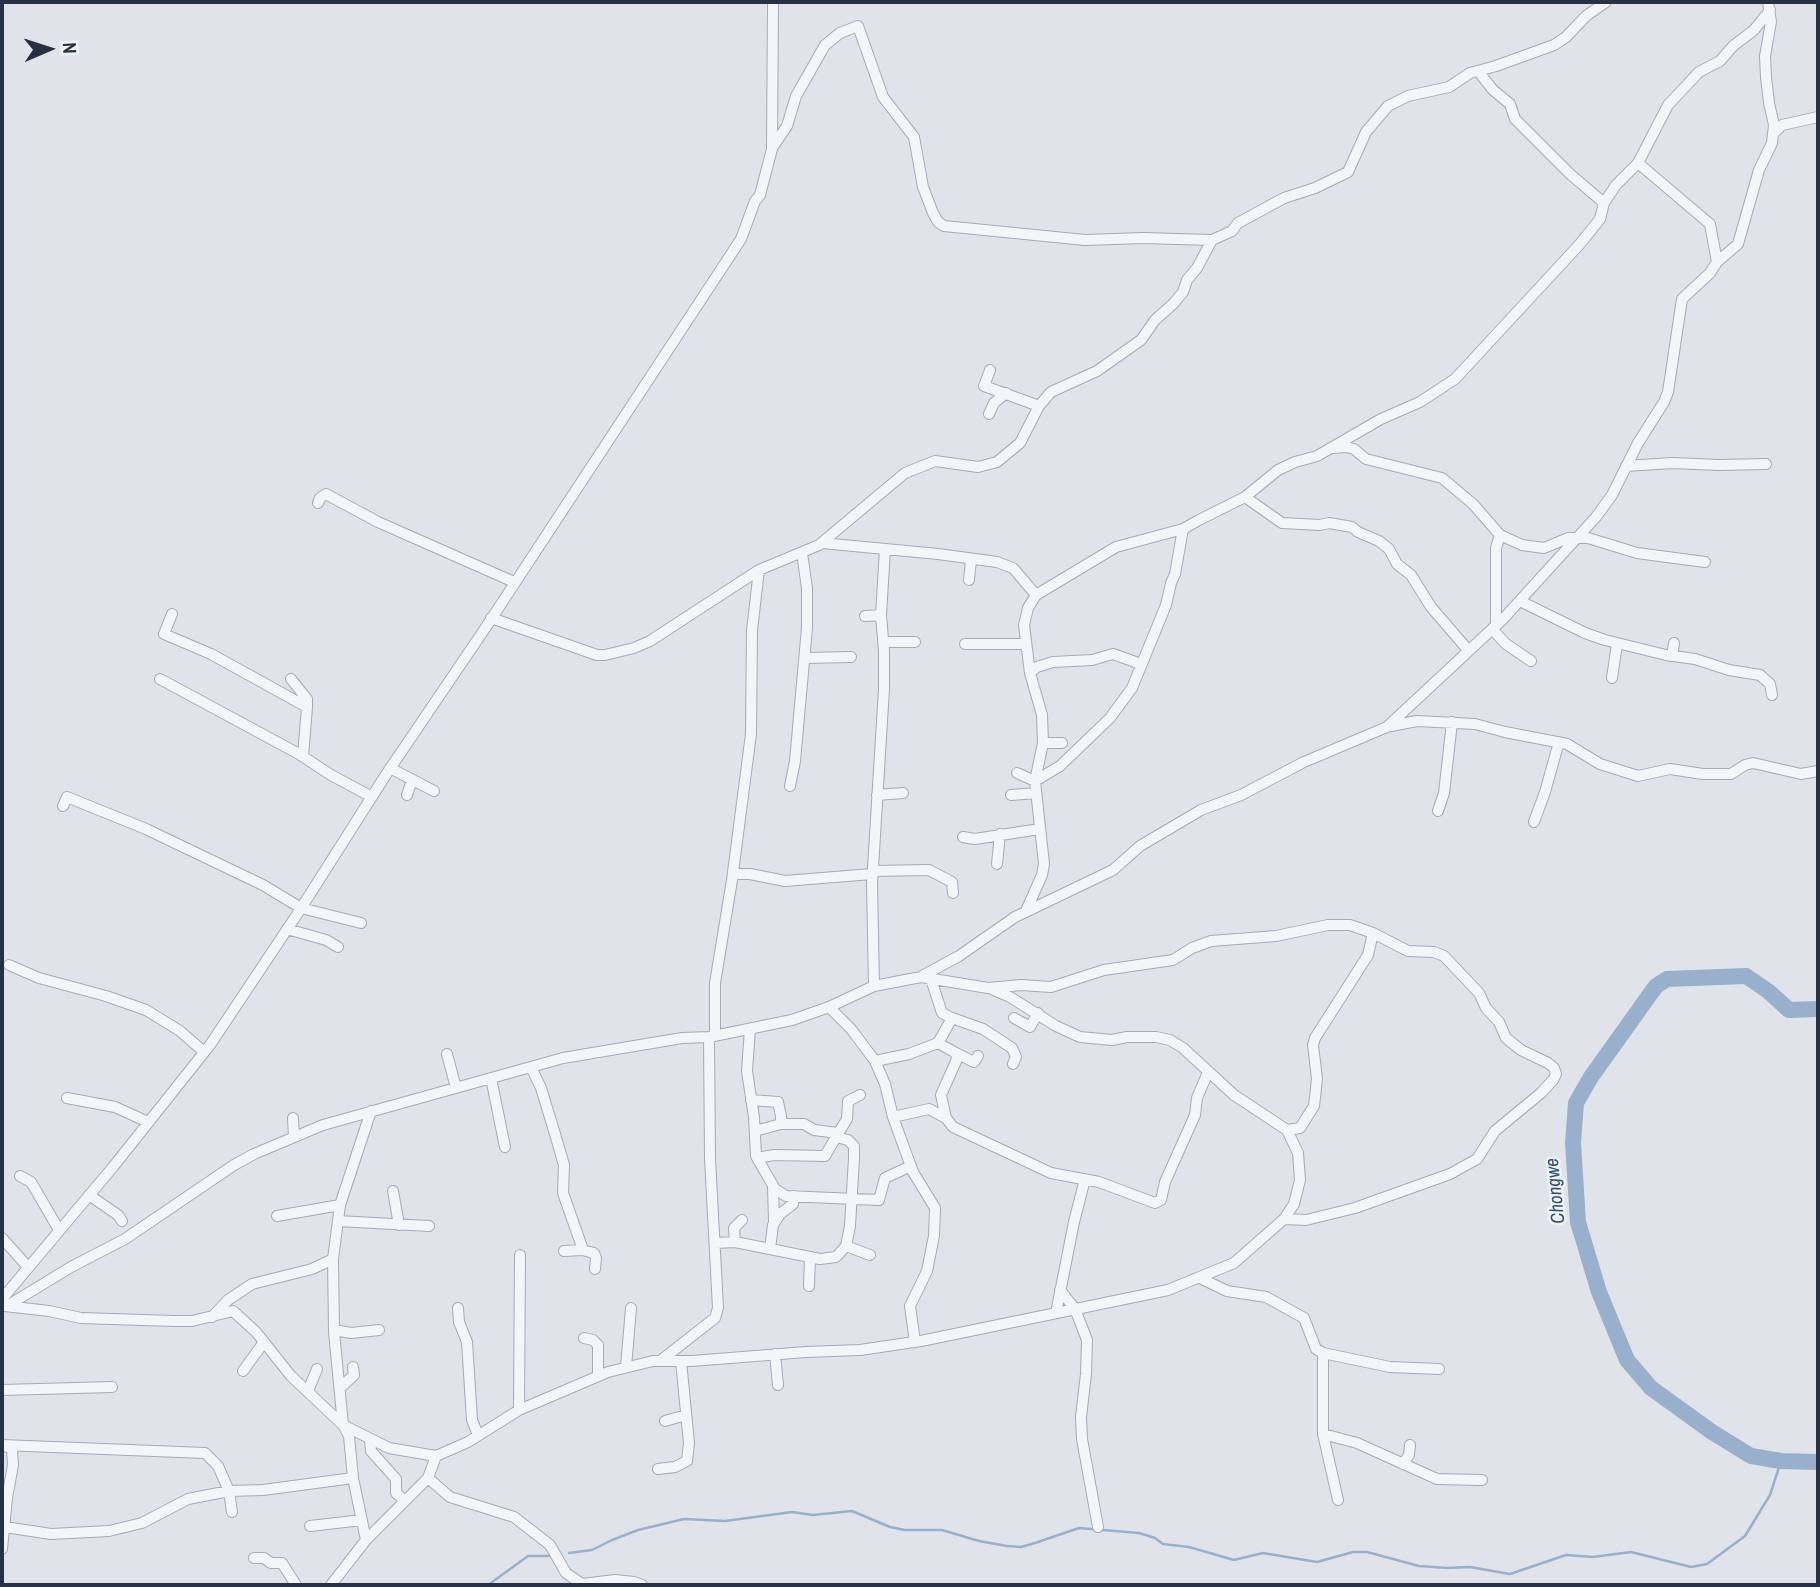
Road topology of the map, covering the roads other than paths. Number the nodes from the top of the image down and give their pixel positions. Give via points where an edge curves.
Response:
1 (773, 2) edge
2 (1606, 2) edge
3 (1769, 6) edge
4 (1478, 71) junction
5 (1818, 117) edge
6 (1775, 132) junction
7 (772, 149) junction
8 (1638, 163) junction
9 (1604, 203) junction
10 (1212, 240) junction
11 (1717, 262) junction
12 (990, 370) dead end
13 (1006, 393) junction
14 (1039, 406) junction
15 (989, 414) dead end
16 (1331, 448) junction
17 (1766, 464) dead end
18 (1626, 466) junction
19 (1245, 497) junction
20 (318, 503) dead end
21 (1183, 529) junction
22 (1500, 535) junction
23 (1577, 538) junction
24 (821, 543) junction
25 (885, 549) junction
26 (802, 553) junction
27 (971, 560) junction
28 (1705, 562) dead end
29 (759, 570) junction
30 (969, 580) dead end
31 (514, 582) junction
32 (1036, 595) junction
33 (1520, 601) junction
34 (172, 614) dead end
35 (881, 615) junction
36 (865, 616) dead end
37 (491, 618) junction
38 (1494, 627) junction
39 (884, 642) junction
40 (915, 642) dead end
41 (1026, 643) junction
42 (1674, 643) dead end
43 (965, 644) dead end
44 (1617, 644) junction
45 (1468, 650) junction
46 (1672, 656) junction
47 (850, 657) dead end
48 (805, 658) junction
49 (1531, 661) dead end
50 (1141, 664) junction
51 (1030, 673) junction
52 (1612, 678) dead end
53 (160, 679) dead end
54 (291, 679) dead end
55 (1772, 695) dead end
56 (307, 706) junction
57 (1452, 722) junction
58 (1387, 727) junction
59 (1559, 742) junction
60 (1043, 743) junction
61 (1062, 743) dead end
62 (303, 756) junction
63 (390, 768) junction
64 (1818, 771) edge
65 (1017, 774) dead end
66 (412, 780) junction
67 (1035, 781) junction
68 (790, 786) dead end
69 (434, 790) dead end
70 (903, 793) dead end
71 (1036, 793) junction
72 (407, 795) dead end
73 (877, 795) junction
74 (1011, 795) dead end
75 (372, 797) junction
76 (63, 806) dead end
77 (1438, 811) dead end
78 (1534, 822) dead end
79 (1040, 829) junction
80 (1000, 834) junction
81 (962, 837) dead end
82 (997, 864) dead end
83 (872, 873) junction
84 (733, 874) junction
85 (953, 893) dead end
86 (301, 908) junction
87 (1026, 911) junction
88 (361, 923) dead end
89 (287, 929) junction
90 (1373, 933) junction
91 (338, 947) dead end
92 (9, 965) dead end
93 (926, 978) junction
94 (874, 986) junction
95 (988, 988) junction
96 (828, 1007) junction
97 (1038, 1013) junction
98 (951, 1018) junction
99 (1014, 1018) dead end
100 (750, 1029) junction
101 (712, 1036) junction
102 (938, 1042) junction
103 (204, 1052) junction
104 (956, 1053) junction
105 (447, 1054) dead end
106 (978, 1056) dead end
107 (875, 1061) junction
108 (1013, 1064) dead end
109 (531, 1067) junction
110 (1208, 1072) junction
111 (491, 1078) junction
112 (456, 1088) junction
113 (860, 1096) dead end
114 (67, 1098) dead end
115 (751, 1100) junction
116 (371, 1111) junction
117 (893, 1117) junction
118 (293, 1118) dead end
119 (946, 1118) junction
120 (148, 1122) junction
121 (781, 1124) junction
122 (1287, 1130) junction
123 (755, 1131) junction
124 (837, 1135) junction
125 (294, 1137) junction
126 (505, 1147) dead end
127 (757, 1158) junction
128 (911, 1166) junction
129 (20, 1176) dead end
130 (1085, 1179) junction
131 (774, 1187) junction
132 (393, 1191) dead end
133 (89, 1195) junction
134 (794, 1196) junction
135 (851, 1199) junction
136 (340, 1205) junction
137 (277, 1216) dead end
138 (1284, 1219) junction
139 (742, 1220) dead end
140 (122, 1221) dead end
141 (338, 1221) junction
142 (399, 1225) junction
143 (773, 1225) junction
144 (429, 1226) dead end
145 (60, 1230) junction
146 (2, 1238) edge
147 (735, 1242) junction
148 (716, 1243) junction
149 (846, 1246) junction
150 (582, 1250) junction
151 (769, 1250) junction
152 (564, 1251) dead end
153 (520, 1255) dead end
154 (870, 1255) dead end
155 (810, 1257) junction
156 (333, 1259) junction
157 (28, 1267) junction
158 (595, 1269) dead end
159 (1200, 1278) junction
160 (809, 1286) dead end
161 (1060, 1290) junction
162 (3, 1304) edge
163 (458, 1308) dead end
164 (631, 1308) dead end
165 (1075, 1309) junction
166 (1056, 1313) junction
167 (212, 1317) junction
168 (334, 1330) junction
169 (379, 1330) dead end
170 (584, 1338) dead end
171 (264, 1342) junction
172 (915, 1342) junction
173 (1323, 1353) junction
174 (775, 1354) junction
175 (660, 1361) junction
176 (681, 1361) junction
177 (353, 1367) dead end
178 (626, 1367) junction
179 (317, 1369) dead end
180 (1439, 1369) dead end
181 (243, 1371) dead end
182 (598, 1376) junction
183 (778, 1385) dead end
184 (112, 1387) dead end
185 (340, 1388) junction
186 (2, 1390) edge
187 (308, 1391) junction
188 (519, 1409) junction
189 (686, 1415) junction
190 (665, 1421) dead end
191 (343, 1425) junction
192 (1323, 1434) junction
193 (478, 1435) junction
194 (370, 1440) junction
195 (1410, 1445) dead end
196 (3, 1446) edge
197 (436, 1456) junction
198 (1402, 1464) junction
199 (658, 1469) dead end
200 (352, 1478) junction
201 (428, 1478) junction
202 (1482, 1480) dead end
203 (229, 1492) junction
204 (404, 1500) junction
205 (1338, 1500) dead end
206 (232, 1512) dead end
207 (362, 1520) junction
208 (310, 1526) dead end
209 (5, 1527) junction
210 (1098, 1527) dead end
211 (366, 1540) junction
212 (2, 1549) edge
213 (254, 1558) dead end
214 (296, 1585) edge
215 (331, 1585) edge
216 (642, 1585) edge

1 - 7 street
2 - 4 street via 1553,45
3 - 6 street via 1766,77
3 - 8 street via 1754,30 1720,61 1699,72 1668,105
4 - 9 street via 1510,104 1515,120
4 - 10 street via 1449,87 1398,100 1366,132 1348,172 1284,198
5 - 6 street via 1782,125
6 - 11 street via 1738,244
7 - 10 street via 825,45 858,26 883,97 914,137 923,187 933,213 944,226 1085,240
7 - 31 street via 760,195 740,239
8 - 9 street
8 - 11 street via 1710,224
9 - 16 street via 1600,219 1579,245 1455,379
10 - 14 street via 1183,292 1141,340 1097,371 1051,392
11 - 18 street via 1682,299 1668,392
12 - 13 street via 984,386
13 - 14 street
13 - 15 street via 993,403
14 - 24 street via 1020,443 997,462 978,467 935,461 905,473
16 - 19 street via 1279,470
16 - 22 street via 1354,449 1366,459 1442,478
17 - 18 street
18 - 23 street via 1612,495
19 - 21 street
19 - 45 street via 1282,523 1352,527 1379,541
20 - 31 street via 326,494
21 - 32 street via 1116,547
21 - 50 street via 1166,606
22 - 23 street via 1540,548
22 - 38 street
23 - 28 street via 1637,553
23 - 33 street
24 - 25 street
24 - 26 street
25 - 27 street
25 - 35 street
26 - 29 street
26 - 48 street via 807,588
27 - 30 street
27 - 32 street via 1013,568
29 - 37 street via 650,641 605,656
29 - 84 street via 752,629 751,734
31 - 37 street
32 - 41 street via 1026,617
33 - 38 street
33 - 44 street via 1585,634
34 - 56 street via 164,634
35 - 36 street
35 - 39 street
37 - 63 street
38 - 45 street
38 - 49 street via 1506,644
39 - 40 street
39 - 73 street
41 - 43 street
41 - 51 street
42 - 46 street
44 - 46 street
44 - 52 street
45 - 58 street
46 - 55 street via 1760,674 1770,684
47 - 48 street
48 - 68 street
50 - 51 street via 1113,654 1053,662
50 - 67 street via 1132,688 1110,718 1060,766
51 - 60 street via 1042,715
53 - 62 street
54 - 56 street via 307,699
56 - 62 street
57 - 58 street via 1417,721
57 - 59 street
57 - 77 street
58 - 87 street via 1201,810 1140,846 1113,870
59 - 64 street via 1600,764 1637,776 1670,769 1731,774 1753,763 1801,774
59 - 78 street
60 - 61 street
60 - 67 street
62 - 75 street
63 - 66 street
63 - 75 street
65 - 67 street
66 - 69 street
66 - 72 street
67 - 71 street
70 - 73 street
71 - 74 street
71 - 79 street
73 - 83 street
75 - 86 street
76 - 86 street via 67,797 146,829
79 - 80 street
79 - 87 street via 1044,864
80 - 81 street
80 - 82 street
83 - 84 street via 785,881
83 - 85 street via 929,870 953,882
83 - 94 street
84 - 101 street via 715,983
86 - 88 street
86 - 89 street
87 - 93 street
89 - 91 street
89 - 103 street
90 - 95 street via 1350,925 1328,925 1276,936 1211,941 1173,960 1104,970 1051,987
90 - 122 street via 1368,955 1315,1038 1314,1106 1300,1128
90 - 138 street via 1408,951 1444,956 1479,993 1506,1038 1548,1063 1556,1074 1541,1093 1495,1131 1477,1159 1450,1174 1355,1208 1306,1220
92 - 103 street via 146,1010
93 - 94 street
93 - 95 street
93 - 98 street via 942,1013
94 - 96 street
95 - 97 street
96 - 100 street
96 - 107 street via 851,1028
97 - 99 street via 1030,1027
97 - 110 street via 1091,1040 1170,1040
98 - 102 street
98 - 108 street via 983,1029 1012,1048
100 - 101 street
100 - 115 street via 747,1071
101 - 109 street
101 - 148 street via 710,1159
102 - 104 street
102 - 107 street
103 - 120 street
104 - 106 street via 974,1062
104 - 119 street via 941,1095
105 - 112 street
107 - 117 street
109 - 111 street
109 - 150 street via 564,1165 563,1193
110 - 122 street
110 - 130 street via 1158,1202
111 - 112 street
111 - 126 street
112 - 116 street
113 - 124 street via 848,1101 846,1119
114 - 120 street via 115,1107
115 - 121 street via 778,1102
115 - 123 street
116 - 125 street
116 - 136 street
117 - 119 street via 929,1109
117 - 128 street
118 - 125 street
119 - 130 street via 953,1127 1051,1173
120 - 133 street
121 - 123 street
121 - 124 street via 804,1124
122 - 138 street via 1298,1153 1300,1180 1294,1204
123 - 127 street
124 - 127 street via 825,1156
124 - 135 street via 853,1146
125 - 162 street via 234,1165 125,1239
127 - 131 street
128 - 135 street via 885,1178 879,1200
128 - 172 street via 932,1200 935,1221 927,1271 910,1306
129 - 145 street via 30,1182
130 - 161 street
131 - 134 street
131 - 143 street
132 - 142 street
133 - 140 street
133 - 145 street
134 - 135 street
134 - 143 street via 793,1204
135 - 149 street
136 - 137 street
136 - 141 street
138 - 159 street via 1234,1264
139 - 147 street via 734,1228
141 - 142 street
141 - 156 street
142 - 144 street
143 - 151 street
145 - 157 street
146 - 157 street
147 - 148 street
147 - 151 street
148 - 175 street via 715,1318
149 - 154 street
149 - 155 street via 836,1257
150 - 152 street
150 - 158 street via 594,1253
151 - 155 street
153 - 188 street
155 - 160 street
156 - 167 street via 252,1284
156 - 168 street
157 - 162 street
159 - 165 street via 1168,1290
159 - 173 street via 1227,1291 1266,1297 1304,1318 1316,1349
161 - 165 street
161 - 166 street
162 - 167 street via 81,1318 183,1321
163 - 193 street via 467,1342 472,1420
164 - 178 street
165 - 166 street
165 - 210 street via 1087,1340 1082,1439
166 - 172 street
167 - 171 street via 233,1311
168 - 169 street
168 - 185 street
170 - 182 street via 598,1345
171 - 181 street
171 - 187 street
172 - 174 street
173 - 180 street via 1390,1367
173 - 192 street
174 - 176 street
174 - 183 street
175 - 176 street
175 - 178 street
176 - 189 street
177 - 185 street via 354,1375
178 - 182 street
179 - 187 street
182 - 188 street
184 - 186 street
185 - 191 street
187 - 191 street
188 - 193 street
189 - 190 street
189 - 199 street via 687,1461
191 - 194 street
191 - 200 street via 349,1436
192 - 198 street via 1357,1443
192 - 205 street
193 - 197 street
194 - 197 street
194 - 204 street via 371,1451 396,1479 396,1493
195 - 198 street
196 - 203 street via 205,1453 218,1466
196 - 209 street via 12,1449 13,1465
197 - 201 street
198 - 202 street via 1437,1479
200 - 203 street
200 - 207 street
201 - 204 street
201 - 216 street via 450,1497 514,1517 550,1545 566,1573 582,1584 615,1580
203 - 206 street
203 - 209 street via 188,1499 121,1529 51,1534
204 - 211 street
207 - 208 street
207 - 211 street
209 - 212 street
211 - 215 street
213 - 214 street via 282,1563

